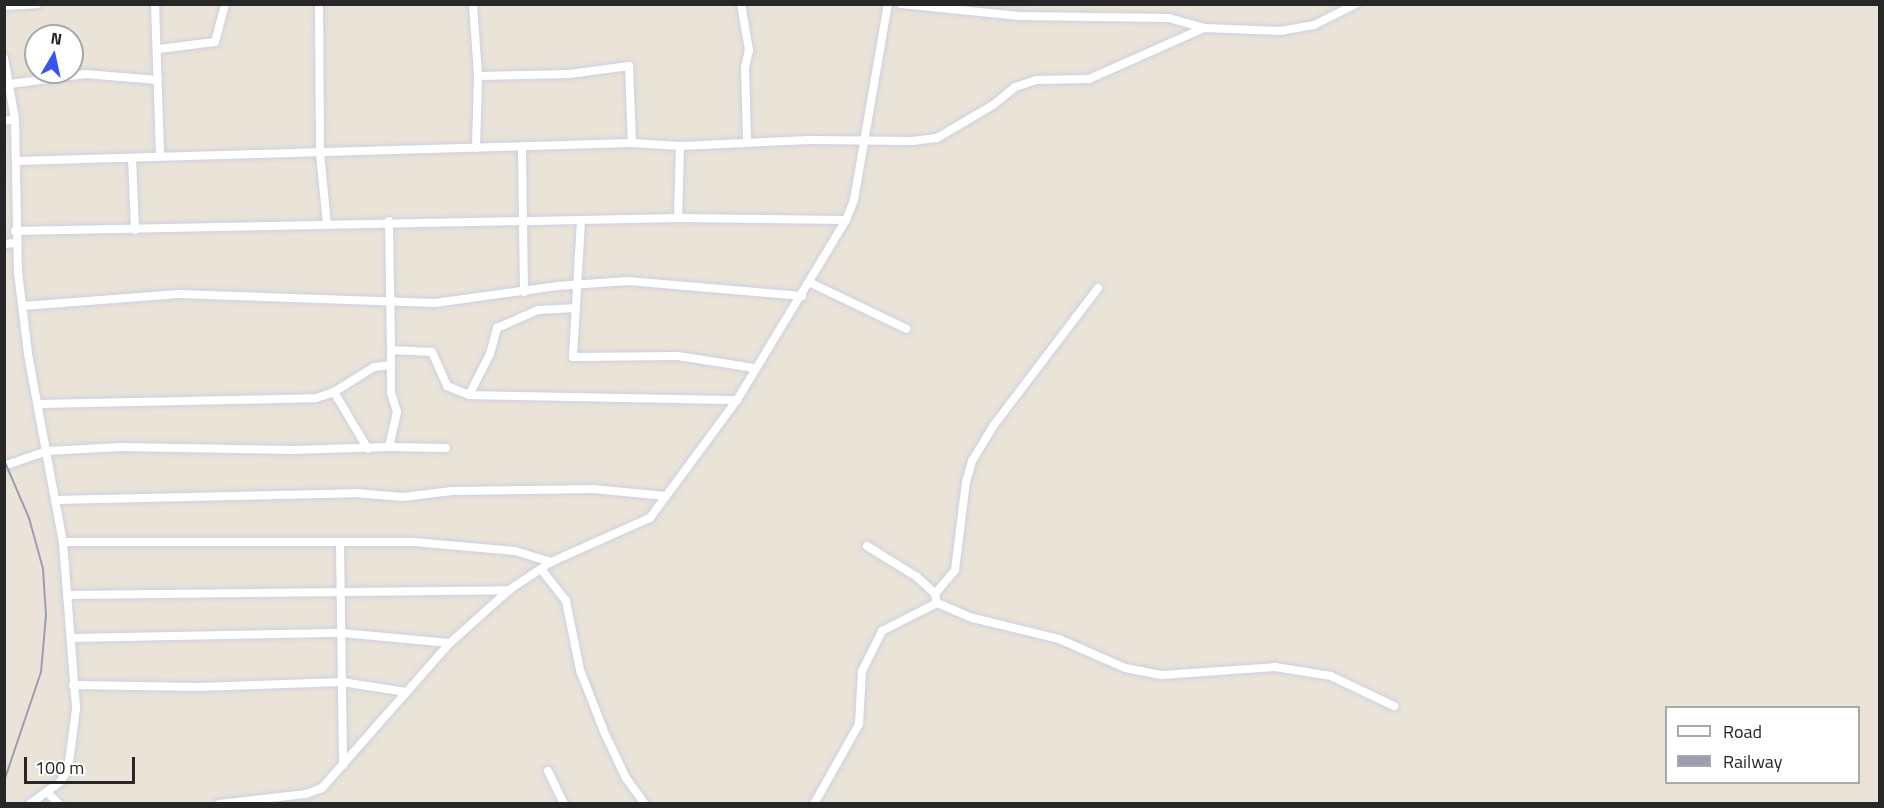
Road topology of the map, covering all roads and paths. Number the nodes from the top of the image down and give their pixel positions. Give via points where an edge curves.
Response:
1 (37, 4) edge
2 (155, 4) edge
3 (225, 4) edge
4 (319, 4) edge
5 (473, 4) edge
6 (741, 4) edge
7 (888, 4) edge
8 (901, 4) edge
9 (1356, 4) edge
10 (4, 6) edge
11 (1204, 28) junction
12 (159, 49) junction
13 (4, 58) edge
14 (478, 76) junction
15 (158, 80) junction
16 (10, 84) junction
17 (15, 119) junction
18 (4, 121) edge
19 (864, 140) junction
20 (747, 141) junction
21 (632, 142) junction
22 (680, 146) junction
23 (476, 148) junction
24 (522, 148) junction
25 (320, 153) junction
26 (160, 156) junction
27 (132, 158) junction
28 (16, 161) junction
29 (15, 197) junction
30 (4, 198) edge
31 (678, 218) junction
32 (523, 220) junction
33 (846, 220) junction
34 (389, 221) junction
35 (581, 221) junction
36 (327, 225) junction
37 (135, 230) junction
38 (15, 231) junction
39 (15, 243) junction
40 (4, 244) edge
41 (811, 283) junction
42 (578, 284) junction
43 (1098, 288) dead end
44 (524, 292) junction
45 (802, 296) junction
46 (392, 301) junction
47 (23, 306) junction
48 (576, 308) junction
49 (907, 329) dead end
50 (391, 350) junction
51 (391, 365) junction
52 (754, 368) junction
53 (334, 393) junction
54 (470, 395) junction
55 (736, 400) junction
56 (39, 405) junction
57 (389, 447) junction
58 (446, 448) dead end
59 (368, 449) junction
60 (47, 451) junction
61 (4, 466) edge
62 (666, 496) junction
63 (55, 500) junction
64 (63, 542) junction
65 (340, 544) junction
66 (867, 546) dead end
67 (551, 562) junction
68 (541, 569) junction
69 (339, 590) junction
70 (509, 590) junction
71 (67, 595) junction
72 (936, 598) junction
73 (342, 633) junction
74 (71, 638) junction
75 (450, 643) junction
76 (342, 682) junction
77 (73, 685) junction
78 (406, 692) junction
79 (1394, 706) dead end
80 (343, 765) junction
81 (548, 771) dead end
82 (47, 792) junction
83 (30, 804) edge
84 (59, 804) edge
85 (219, 804) edge
86 (564, 804) edge
87 (645, 804) edge
88 (814, 804) edge

1 - 10 street
2 - 12 street
3 - 12 street via 219,39 215,42
4 - 25 street
5 - 14 street
6 - 20 street via 749,50 745,68
7 - 19 street
8 - 11 street via 1019,16 1169,18
9 - 11 street via 1314,25 1280,32
11 - 19 street via 1089,79 1036,80 1015,87 938,138
12 - 15 street
13 - 16 street
14 - 21 street via 569,74 629,66
14 - 23 street
15 - 16 street via 85,74
15 - 26 street
16 - 17 street
17 - 18 street
17 - 28 street
19 - 20 street
19 - 33 street via 854,200
20 - 22 street
21 - 22 street
21 - 24 street
22 - 31 street
23 - 24 street
23 - 25 street
24 - 32 street
25 - 26 street
25 - 36 street
26 - 27 street
27 - 28 street
27 - 37 street
28 - 29 street
29 - 30 street
29 - 38 street
31 - 33 street
31 - 35 street
32 - 34 street
32 - 35 street
32 - 44 street
33 - 41 street
34 - 36 street
34 - 46 street via 387,264
35 - 42 street
36 - 37 street
37 - 38 street
38 - 39 street
39 - 40 street
39 - 47 street
41 - 45 street
41 - 49 street
42 - 44 street
42 - 45 street via 672,282
42 - 48 street
43 - 72 street via 994,425 972,461 955,570
44 - 46 street via 435,303
45 - 52 street
46 - 47 street via 179,294
46 - 50 street
47 - 56 street
48 - 52 street via 573,357 678,356
48 - 54 street via 538,310 497,328 490,354
50 - 51 street
50 - 54 street via 432,352 447,386
51 - 53 street via 367,370
51 - 57 street via 397,412
52 - 55 street
53 - 56 street via 293,399
53 - 59 street
54 - 55 street
55 - 62 street
56 - 60 street
57 - 58 street
57 - 59 street
59 - 60 street via 153,447
60 - 61 street
60 - 63 street
62 - 63 street via 593,489 452,491 403,497 355,494
62 - 67 street via 638,526
63 - 64 street
64 - 65 street
64 - 71 street
65 - 67 street via 414,542 477,546
65 - 69 street
66 - 72 street
67 - 68 street
68 - 70 street
68 - 87 street via 566,601 580,670 626,778
69 - 70 street
69 - 71 street
69 - 73 street
70 - 75 street
71 - 74 street
72 - 79 street via 974,618 1059,639 1125,668 1175,675 1275,667 1331,676
72 - 88 street via 882,631 862,671 859,724
73 - 74 street
73 - 75 street
73 - 76 street
74 - 77 street
75 - 78 street
76 - 77 street via 200,687
76 - 78 street
76 - 80 street
77 - 82 street via 74,743 68,770
78 - 80 street
80 - 85 street via 322,788 306,794
81 - 86 street
82 - 83 street
82 - 84 street

